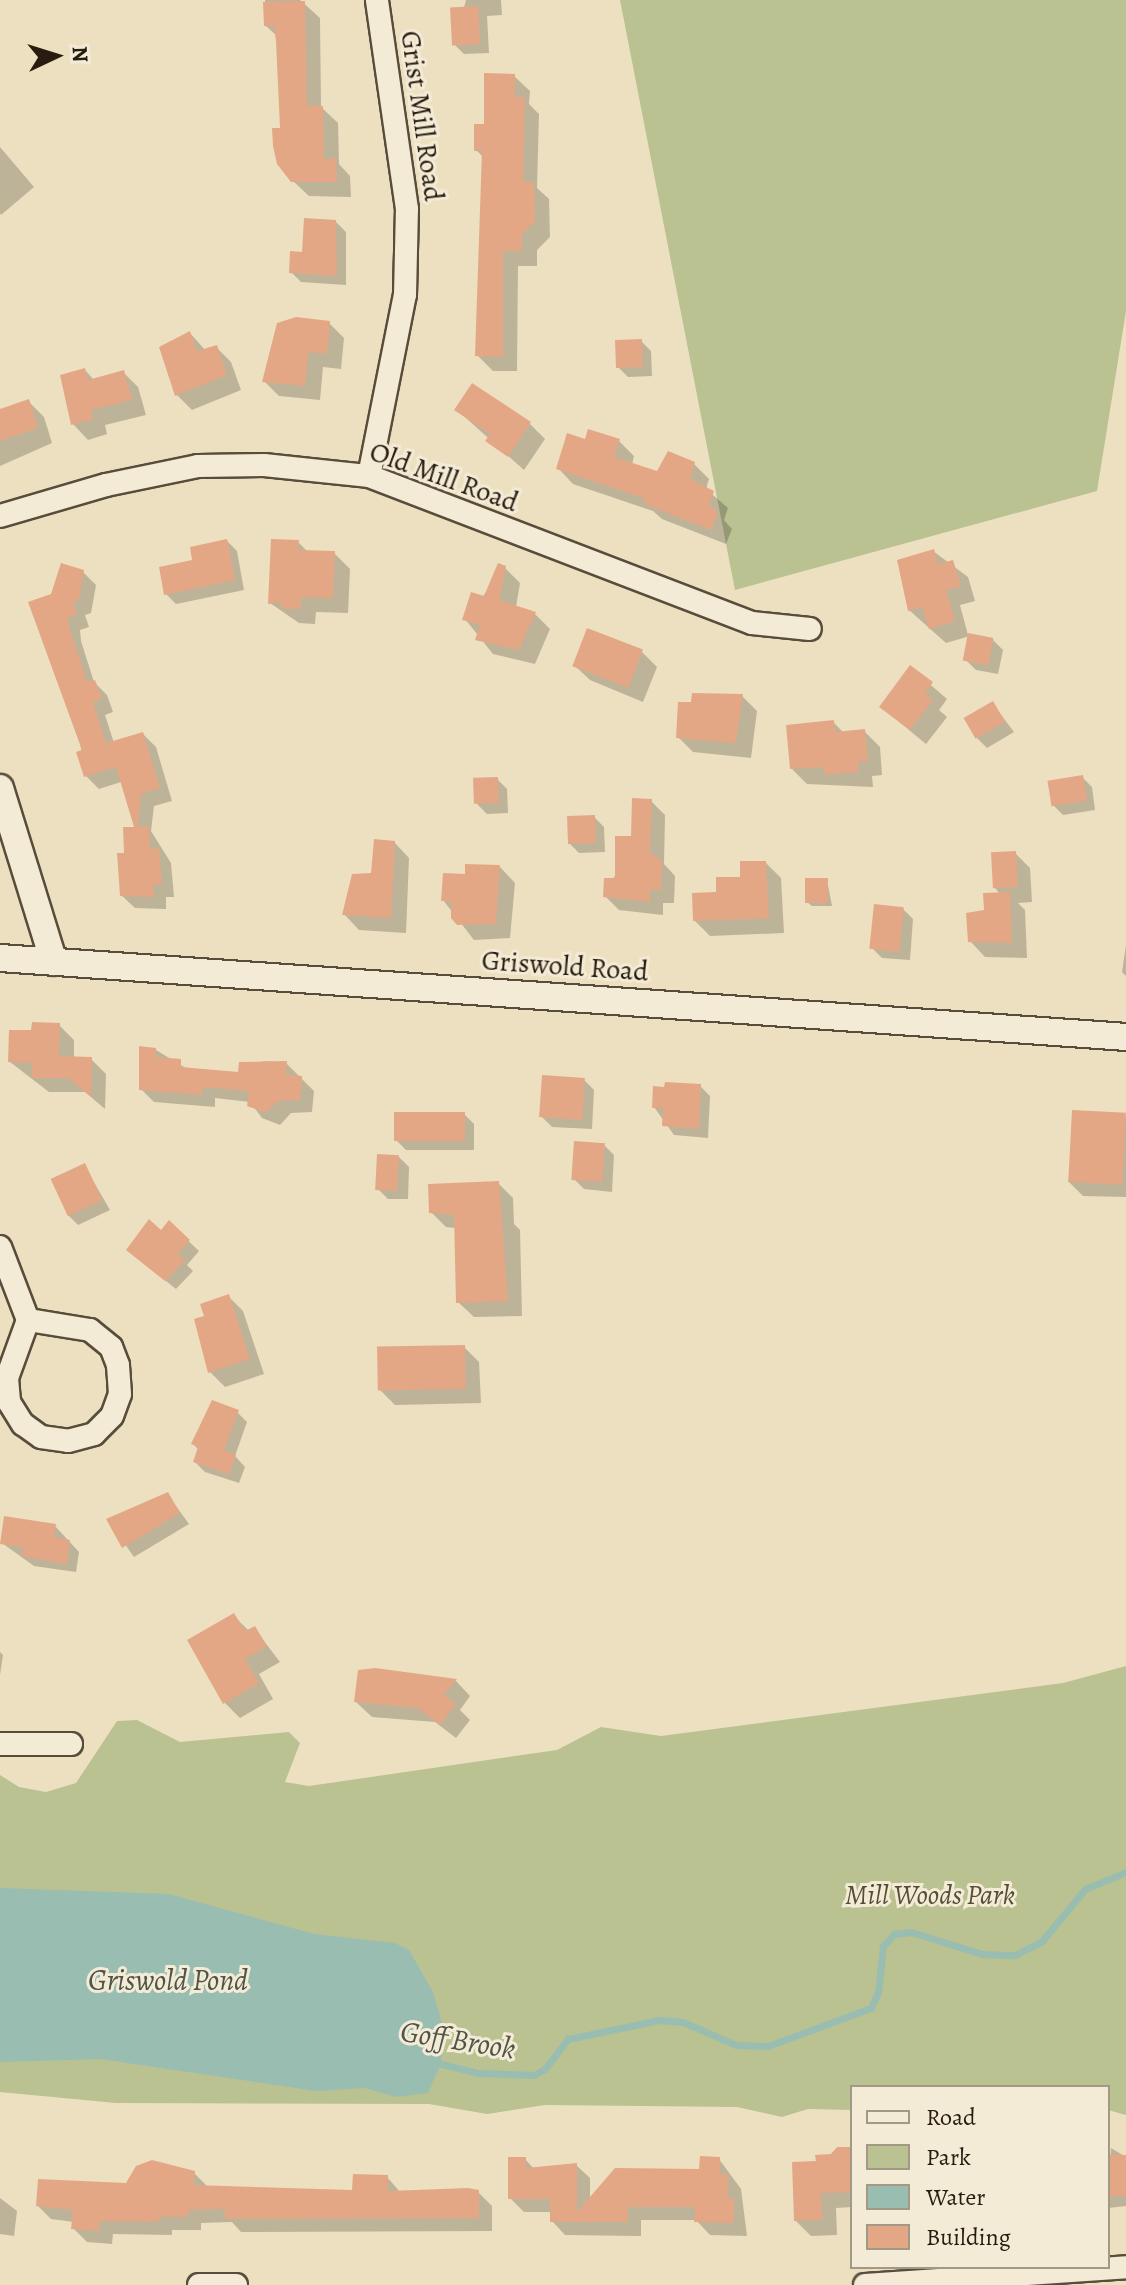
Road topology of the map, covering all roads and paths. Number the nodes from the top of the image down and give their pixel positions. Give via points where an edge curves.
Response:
1 (377, 0) edge
2 (369, 476) junction
3 (0, 516) edge
4 (810, 629) dead end
5 (0, 788) edge
6 (0, 958) edge
7 (54, 962) junction
8 (1126, 1037) edge
9 (0, 1247) edge
10 (28, 1320) junction
11 (0, 1744) edge
12 (71, 1744) dead end
13 (1097, 2269) edge
14 (199, 2285) edge
15 (236, 2285) edge
16 (865, 2285) edge

1 - 2 street, Grist Mill Road via 379,38 398,122 406,238 405,295
2 - 3 street, Old Mill Road via 264,465 198,466 106,485
2 - 4 street, Old Mill Road via 752,623
5 - 7 street
6 - 7 street, Griswold Road
7 - 8 street, Griswold Road
9 - 10 street
10 - 10 street via 90,1330 111,1347 120,1394 112,1416 94,1434 68,1441 41,1437 23,1424 9,1402 7,1378
11 - 12 street
13 - 16 street
14 - 15 street

